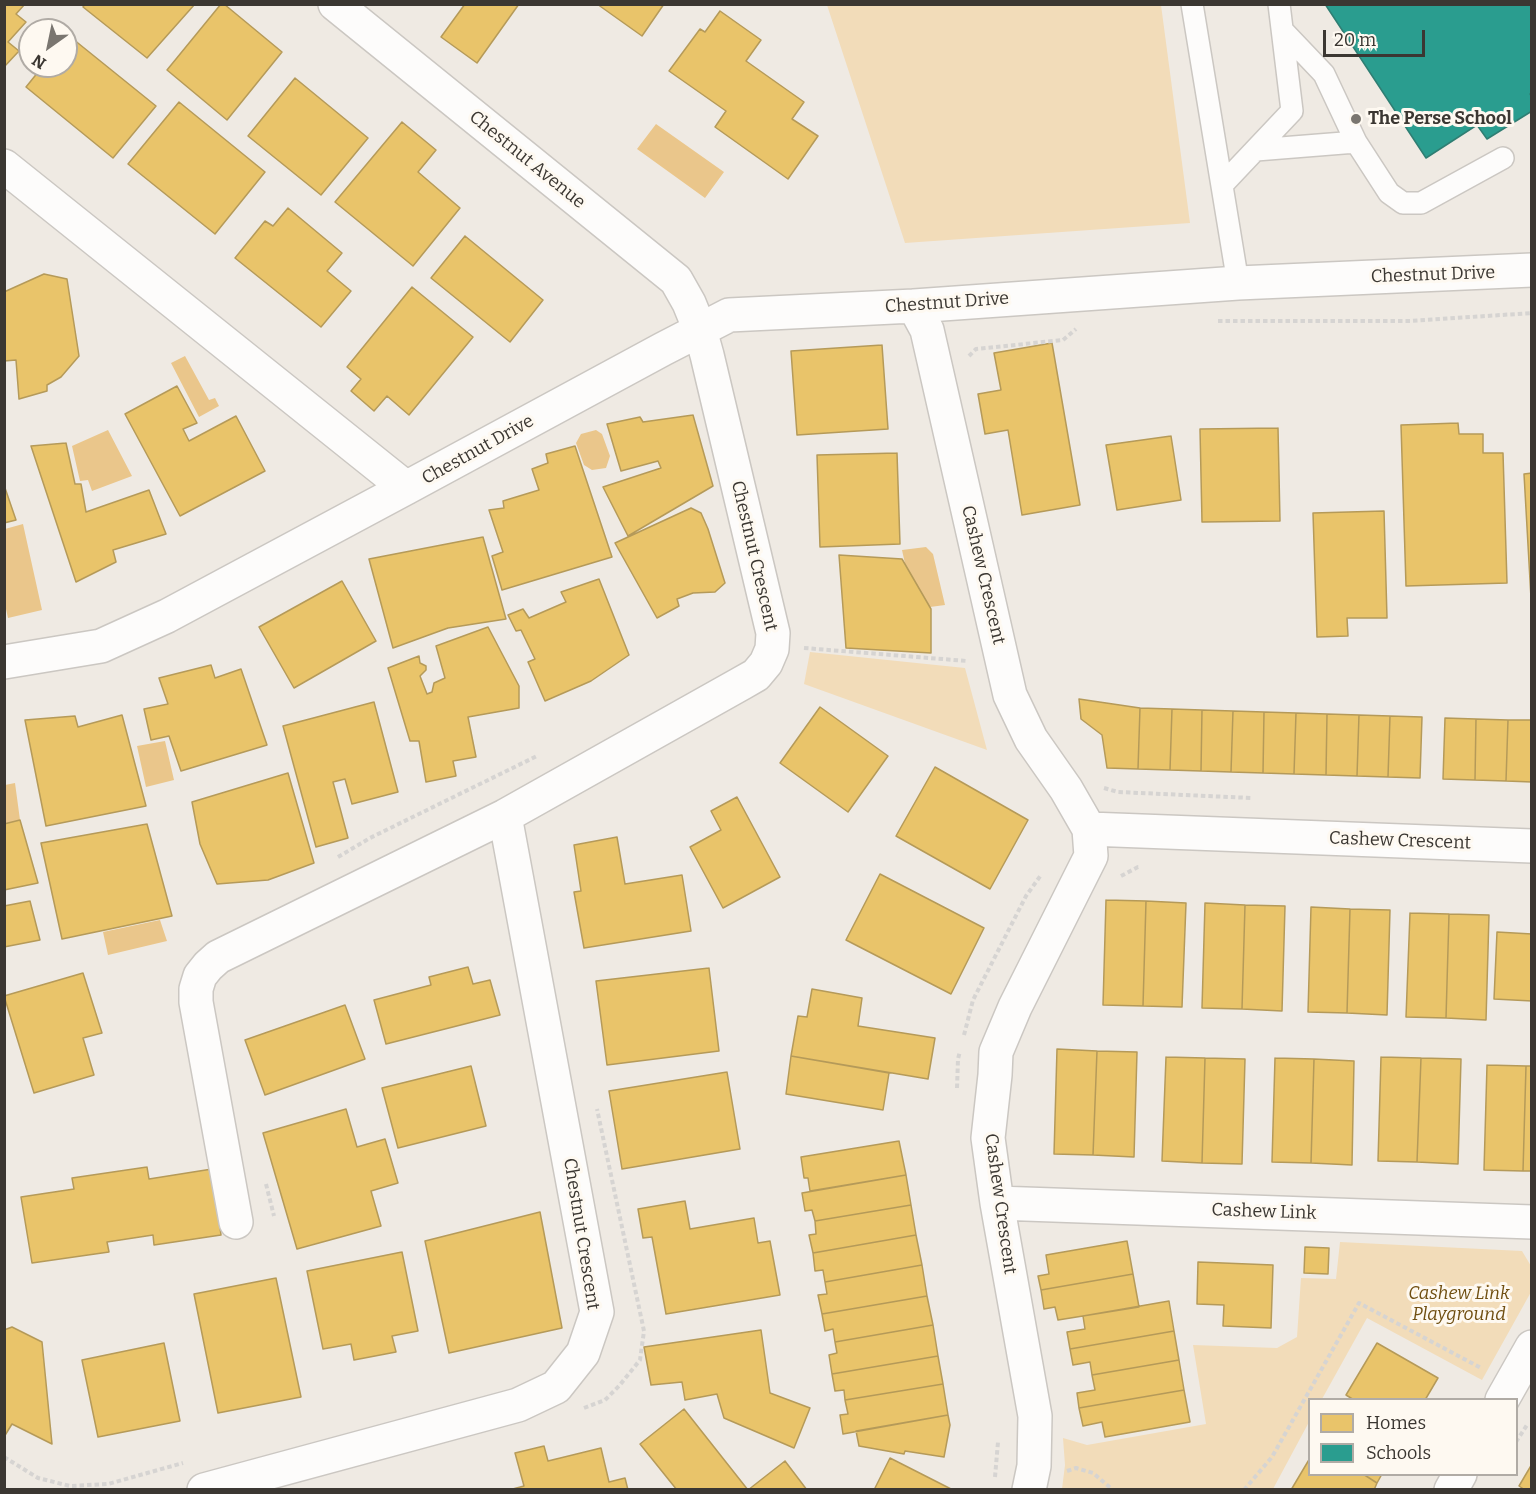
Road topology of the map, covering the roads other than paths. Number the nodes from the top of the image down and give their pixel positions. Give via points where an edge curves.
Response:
1 (335, 4) edge
2 (1192, 4) edge
3 (1279, 4) edge
4 (1284, 32) junction
5 (1356, 142) junction
6 (1256, 150) junction
7 (1503, 158) dead end
8 (4, 166) edge
9 (1223, 184) junction
10 (1532, 270) edge
11 (1238, 283) junction
12 (914, 306) junction
13 (700, 330) junction
14 (406, 488) junction
15 (4, 662) edge
16 (505, 816) junction
17 (1089, 830) junction
18 (1532, 846) edge
19 (997, 1203) junction
20 (236, 1222) dead end
21 (1532, 1222) edge
22 (1532, 1347) edge
23 (1503, 1398) edge
24 (196, 1476) edge
25 (1459, 1476) edge
26 (1029, 1490) edge
27 (1451, 1490) edge

1 - 13 street, Chestnut Avenue via 676,280
2 - 9 lane
3 - 4 lane
4 - 5 lane via 1324,74
4 - 6 lane via 1292,111
5 - 6 lane
5 - 7 lane via 1389,193 1403,203 1421,203
6 - 9 lane
8 - 14 street, Chestnut Drive
9 - 11 lane
10 - 11 street, Chestnut Drive
11 - 12 street, Chestnut Drive
12 - 13 street, Chestnut Drive via 729,315
12 - 17 street, Cashew Crescent via 927,330 1010,695 1030,739 1066,789
13 - 14 street, Chestnut Drive
13 - 16 street, Chestnut Crescent via 773,633 772,649 756,675
14 - 15 street, Chestnut Drive via 167,616 101,646
16 - 20 street, Chestnut Crescent via 218,957 201,976 196,1002
16 - 24 street, Chestnut Crescent via 597,1311 583,1353 556,1387 518,1405
17 - 18 street, Cashew Crescent
17 - 19 street, Cashew Crescent via 1091,856 996,1052 988,1138
19 - 21 street, Cashew Link
19 - 26 street, Cashew Crescent via 1035,1416 1034,1466
22 - 23 street
25 - 27 street

